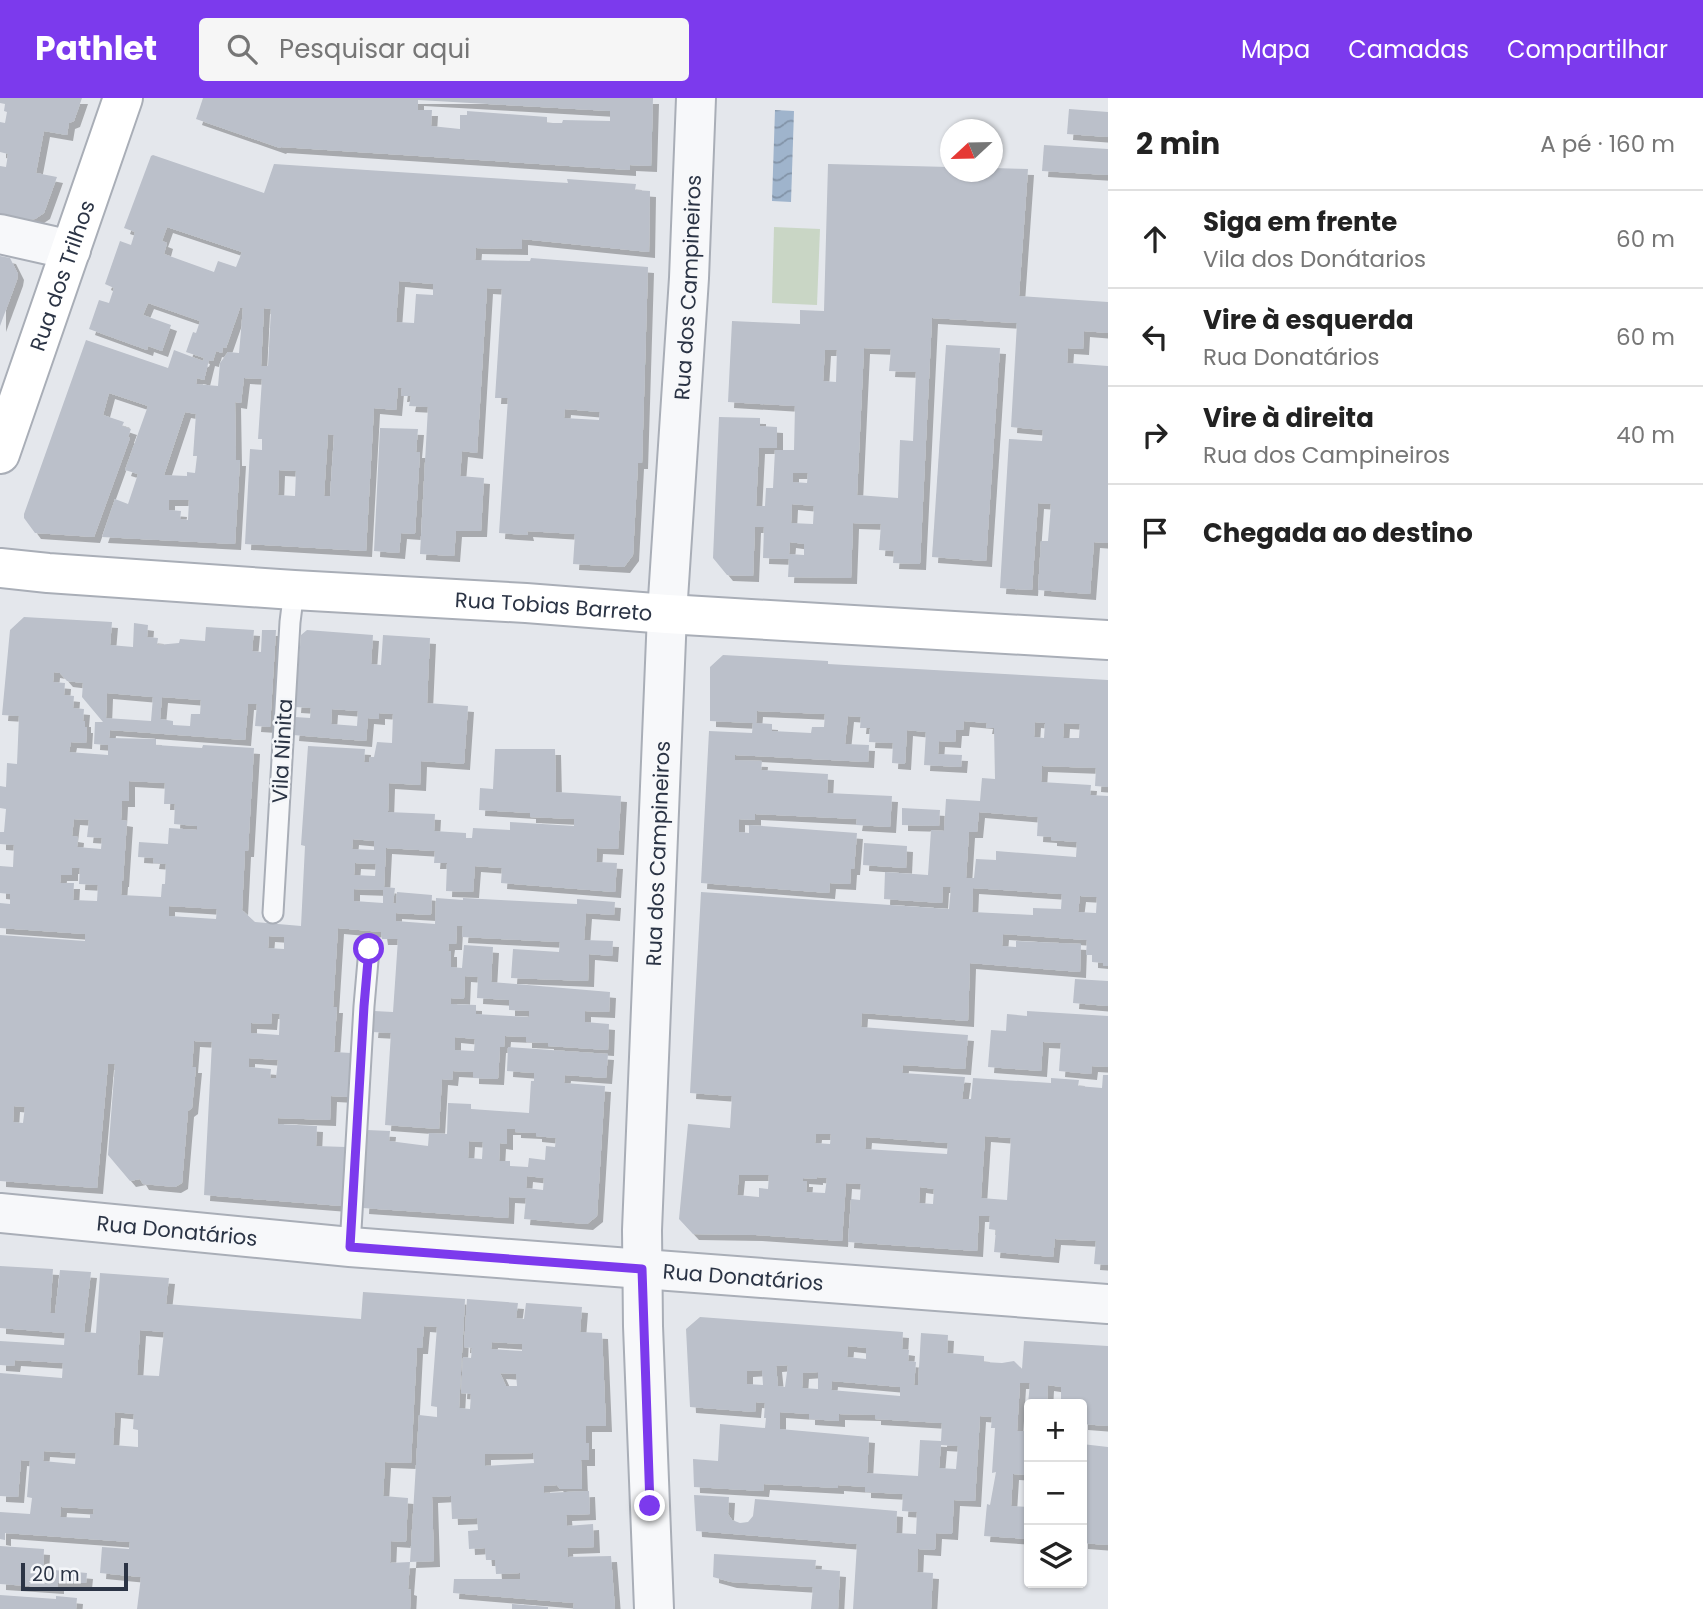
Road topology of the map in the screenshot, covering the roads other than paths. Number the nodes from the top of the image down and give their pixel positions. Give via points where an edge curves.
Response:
1 (123, 98) edge
2 (696, 98) edge
3 (0, 234) edge
4 (71, 250) junction
5 (0, 454) edge
6 (0, 568) edge
7 (293, 590) junction
8 (667, 614) junction
9 (1108, 640) edge
10 (273, 913) dead end
11 (369, 949) dead end
12 (0, 1213) edge
13 (350, 1247) junction
14 (642, 1269) junction
15 (1108, 1304) edge
16 (654, 1609) edge

1 - 4 main road, Rua dos Trilhos
2 - 8 street, Rua dos Campineiros
3 - 4 street
4 - 5 main road, Rua dos Trilhos
6 - 7 main road, Rua Tobias Barreto
7 - 8 main road, Rua Tobias Barreto
7 - 10 lane, Vila Ninita
8 - 9 main road, Rua Tobias Barreto
8 - 14 street, Rua dos Campineiros
11 - 13 lane
12 - 13 street, Rua Donatários
13 - 14 street, Rua Donatários
14 - 15 street, Rua Donatários
14 - 16 street, Rua dos Campineiros

